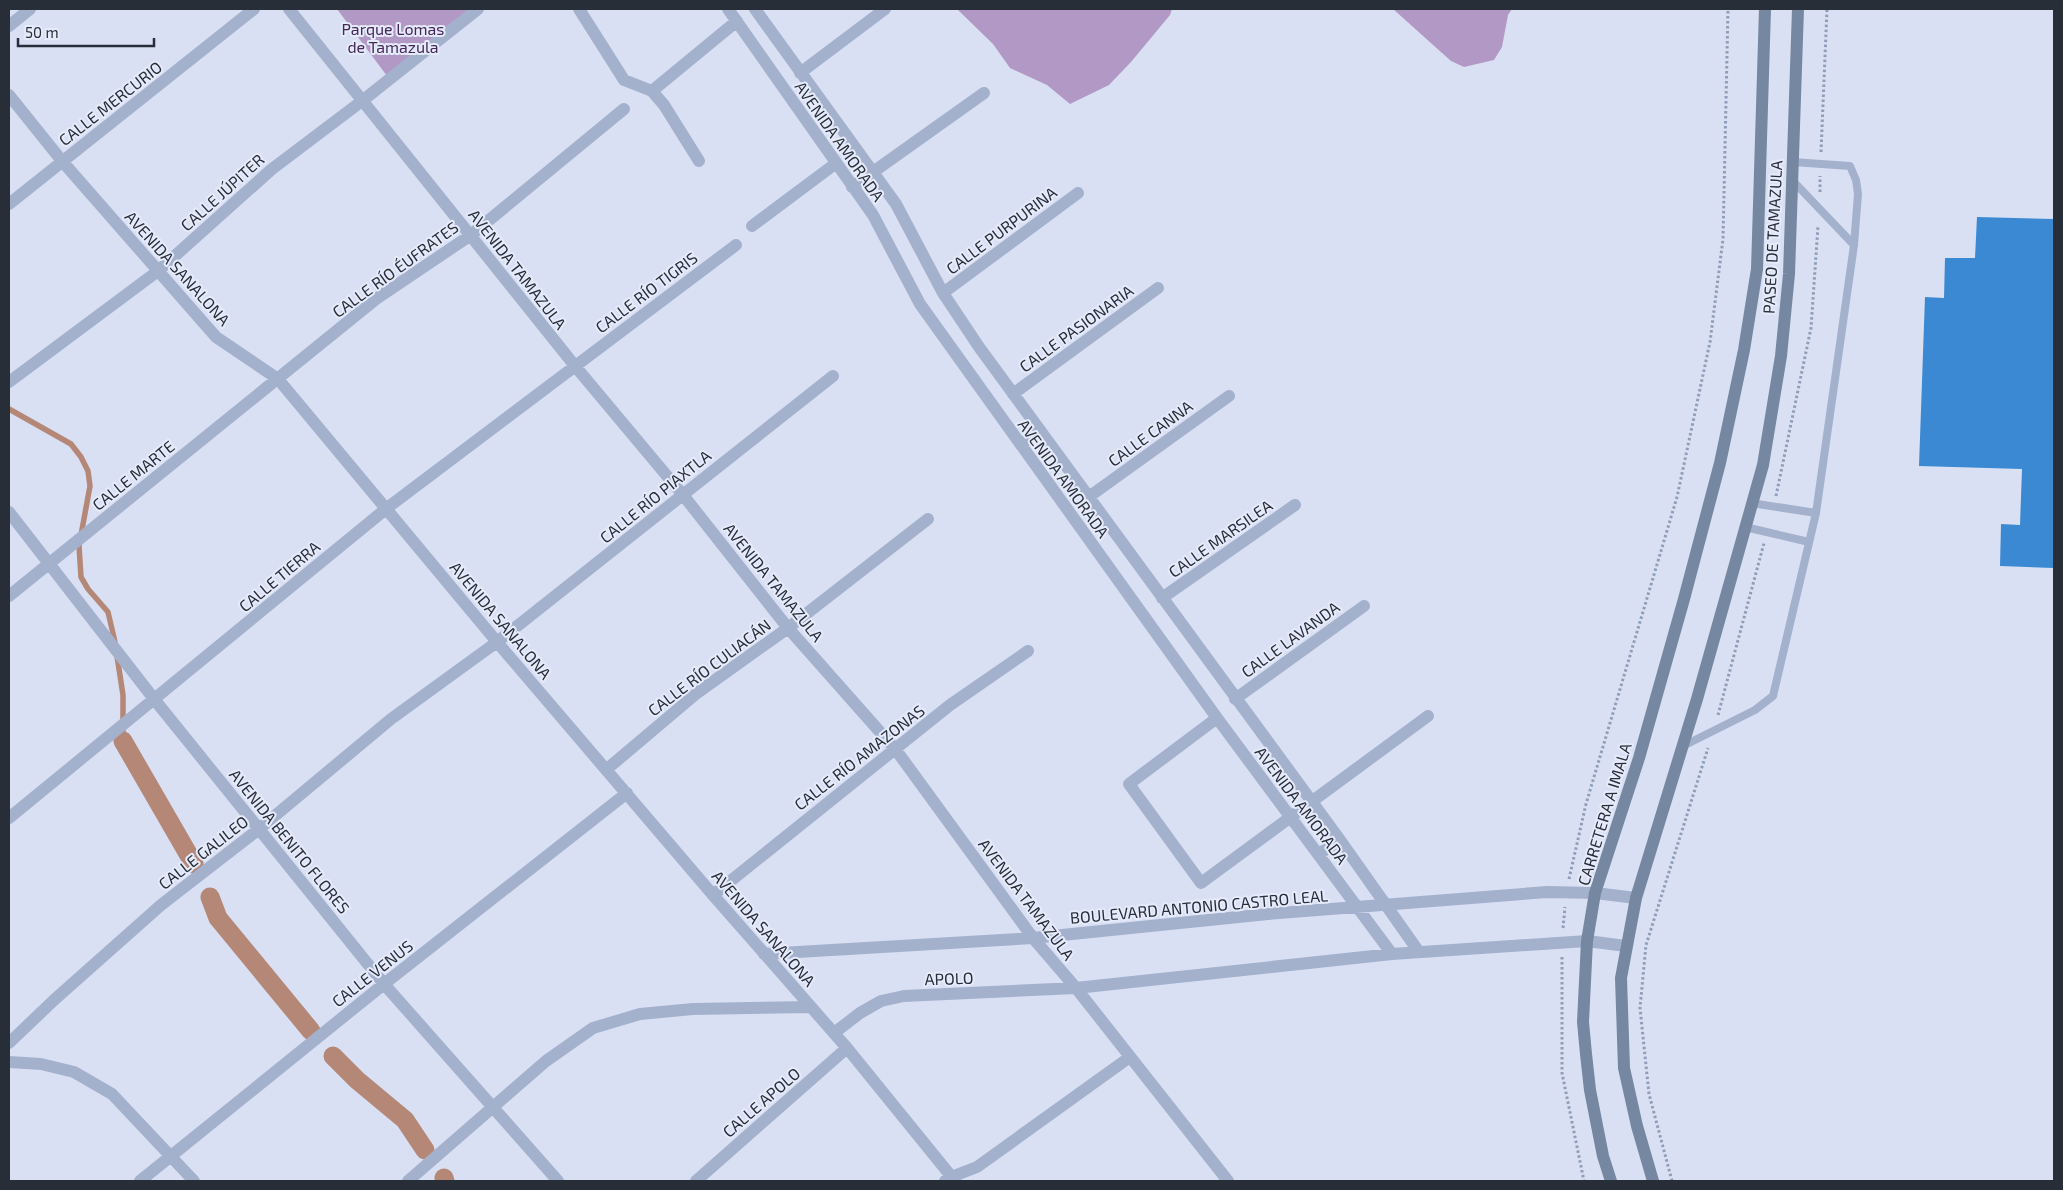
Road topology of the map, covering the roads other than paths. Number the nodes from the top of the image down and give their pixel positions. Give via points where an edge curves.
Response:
1 (30, 9) edge
2 (254, 9) edge
3 (289, 9) edge
4 (478, 9) edge
5 (579, 9) edge
6 (728, 9) edge
7 (755, 9) edge
8 (885, 9) edge
9 (1765, 9) edge
10 (1798, 9) edge
11 (737, 21) junction
12 (9, 26) edge
13 (800, 73) junction
14 (652, 91) junction
15 (984, 93) dead end
16 (9, 95) edge
17 (362, 101) junction
18 (624, 109) dead end
19 (62, 161) junction
20 (699, 161) dead end
21 (1792, 162) junction
22 (835, 164) junction
23 (873, 172) junction
24 (1792, 180) junction
25 (852, 187) junction
26 (1078, 193) dead end
27 (9, 204) edge
28 (752, 226) dead end
29 (471, 235) junction
30 (736, 245) dead end
31 (1854, 245) junction
32 (158, 271) junction
33 (1158, 288) dead end
34 (943, 293) junction
35 (575, 366) junction
36 (833, 376) dead end
37 (278, 379) junction
38 (9, 382) edge
39 (1013, 394) junction
40 (1229, 396) dead end
41 (1040, 430) junction
42 (1021, 445) junction
43 (1720, 463) joint
44 (682, 495) junction
45 (1090, 496) junction
46 (1751, 503) junction
47 (1295, 505) dead end
48 (387, 508) junction
49 (9, 512) edge
50 (1816, 513) junction
51 (928, 519) dead end
52 (1746, 527) junction
53 (1809, 542) junction
54 (50, 563) junction
55 (9, 596) edge
56 (1162, 598) junction
57 (1364, 606) dead end
58 (788, 628) junction
59 (497, 642) junction
60 (1028, 651) dead end
61 (154, 699) junction
62 (1235, 699) junction
63 (1428, 716) dead end
64 (1217, 718) junction
65 (1682, 746) junction
66 (896, 750) junction
67 (607, 769) junction
68 (627, 793) junction
69 (1312, 802) junction
70 (1291, 817) junction
71 (9, 818) edge
72 (259, 829) junction
73 (1340, 840) junction
74 (1319, 854) junction
75 (1595, 893) junction
76 (713, 895) junction
77 (1636, 898) junction
78 (1386, 905) junction
79 (1358, 908) junction
80 (1034, 938) junction
81 (1587, 941) junction
82 (1626, 946) junction
83 (1419, 952) junction
84 (764, 954) junction
85 (1392, 954) junction
86 (384, 984) junction
87 (1076, 988) junction
88 (811, 1007) junction
89 (834, 1033) junction
90 (9, 1042) edge
91 (847, 1048) junction
92 (1130, 1057) junction
93 (9, 1062) edge
94 (492, 1108) junction
95 (171, 1155) junction
96 (950, 1180) edge
97 (140, 1181) edge
98 (194, 1181) edge
99 (408, 1181) edge
100 (558, 1181) edge
101 (696, 1181) edge
102 (1228, 1181) edge
103 (1611, 1181) edge
104 (1652, 1181) edge

1 - 12 street
2 - 19 street, CALLE MERCURIO
3 - 17 street, AVENIDA TAMAZULA
4 - 17 street, CALLE JÚPITER
5 - 14 street via 624,80
6 - 11 street, AVENIDA AMORADA
7 - 13 street, AVENIDA AMORADA
8 - 13 street
9 - 43 main road, PASEO DE TAMAZULA via 1757,270
10 - 21 main road, PASEO DE TAMAZULA
11 - 14 street
11 - 22 street, AVENIDA AMORADA
13 - 23 street, AVENIDA AMORADA
14 - 20 street
15 - 23 street
16 - 19 street, AVENIDA SANALONA
17 - 29 street, AVENIDA TAMAZULA
17 - 32 street, CALLE JÚPITER via 272,169
18 - 29 street, CALLE RÍO ÉUFRATES
19 - 27 street, CALLE MERCURIO
19 - 32 street, AVENIDA SANALONA
21 - 24 main road, PASEO DE TAMAZULA
21 - 31 lane via 1850,166 1858,194
22 - 25 street, AVENIDA AMORADA
22 - 28 street
23 - 25 street
23 - 34 street, AVENIDA AMORADA via 896,204
24 - 31 lane
24 - 46 main road, PASEO DE TAMAZULA via 1789,274 1781,356 1763,465
25 - 42 street, AVENIDA AMORADA via 873,215 920,304
26 - 34 street, CALLE PURPURINA
29 - 35 street, AVENIDA TAMAZULA
29 - 37 street, CALLE RÍO ÉUFRATES via 376,299
30 - 35 street, CALLE RÍO TIGRIS
31 - 50 lane
32 - 37 street, AVENIDA SANALONA via 216,337
32 - 38 street, CALLE JÚPITER
33 - 39 street, CALLE PASIONARIA
34 - 39 street, AVENIDA AMORADA
35 - 44 street, AVENIDA TAMAZULA
35 - 48 street, CALLE TIERRA
36 - 44 street, CALLE RÍO PIAXTLA
37 - 48 street, AVENIDA SANALONA
37 - 54 street, CALLE MARTE
39 - 41 street, AVENIDA AMORADA
40 - 45 street, CALLE CANNA
41 - 42 street
41 - 45 street, AVENIDA AMORADA
42 - 64 street, AVENIDA AMORADA
43 - 75 main road, CARRETERA A IMALA via 1639,758
44 - 58 street, AVENIDA TAMAZULA
44 - 59 street, CALLE RÍO PIAXTLA
45 - 56 street, AVENIDA AMORADA
46 - 50 lane
46 - 52 main road
47 - 56 street, CALLE MARSILEA
48 - 59 street, AVENIDA SANALONA
48 - 61 street, CALLE TIERRA
49 - 54 street, AVENIDA BENITO FLORES
50 - 53 lane
51 - 58 street, CALLE RÍO CULIACÁN
52 - 53 lane
52 - 65 main road
53 - 65 lane via 1773,696 1755,710
54 - 55 street, CALLE MARTE
54 - 61 street, AVENIDA BENITO FLORES
56 - 62 street, AVENIDA AMORADA
57 - 62 street, CALLE LAVANDA
58 - 66 street, AVENIDA TAMAZULA
58 - 67 street, CALLE RÍO CULIACÁN via 697,693
59 - 67 street, AVENIDA SANALONA
59 - 72 street, CALLE GALILEO via 391,719
60 - 66 street, CALLE RÍO AMAZONAS via 950,706
61 - 71 street, CALLE TIERRA
61 - 72 street, AVENIDA BENITO FLORES
62 - 69 street, AVENIDA AMORADA
63 - 69 street
64 - 70 street, AVENIDA AMORADA
64 - 70 street via 1129,784 1200,883
65 - 77 main road
66 - 76 street, CALLE RÍO AMAZONAS
66 - 80 street, AVENIDA TAMAZULA
67 - 68 street, AVENIDA SANALONA
68 - 76 street, AVENIDA SANALONA
68 - 86 street, CALLE VENUS
69 - 70 street
69 - 73 street, AVENIDA AMORADA
70 - 74 street, AVENIDA AMORADA
72 - 86 street, AVENIDA BENITO FLORES
72 - 90 street, CALLE GALILEO via 161,905
73 - 74 street
73 - 78 street, AVENIDA AMORADA
74 - 79 street, AVENIDA AMORADA
75 - 77 street, BOULEVARD ANTONIO CASTRO LEAL
75 - 78 street, BOULEVARD ANTONIO CASTRO LEAL via 1546,892
75 - 81 main road, CARRETERA A IMALA
76 - 84 street, AVENIDA SANALONA
77 - 82 main road
78 - 79 street, BOULEVARD ANTONIO CASTRO LEAL
78 - 83 street, AVENIDA AMORADA
79 - 80 street, BOULEVARD ANTONIO CASTRO LEAL
79 - 85 street, AVENIDA AMORADA
80 - 84 street, BOULEVARD ANTONIO CASTRO LEAL
80 - 87 street, AVENIDA TAMAZULA
81 - 82 street
81 - 83 street
81 - 103 main road, CARRETERA A IMALA via 1583,1022 1586,1054 1590,1090
82 - 104 main road via 1621,978 1624,1068
83 - 85 street
84 - 88 street, AVENIDA SANALONA
85 - 87 street
86 - 94 street, AVENIDA BENITO FLORES
86 - 95 street, CALLE VENUS
87 - 89 street, APOLO via 904,996 881,1001
87 - 92 street, AVENIDA TAMAZULA
88 - 89 street, AVENIDA SANALONA
88 - 94 street via 649,1013 593,1028 546,1061
89 - 91 street, AVENIDA SANALONA
91 - 96 street, AVENIDA SANALONA
91 - 101 street, CALLE APOLO
92 - 96 street via 977,1167
92 - 102 street, AVENIDA TAMAZULA
93 - 95 street via 41,1064 74,1072 112,1094
94 - 99 street
94 - 100 street, AVENIDA BENITO FLORES
95 - 97 street, CALLE VENUS
95 - 98 street

